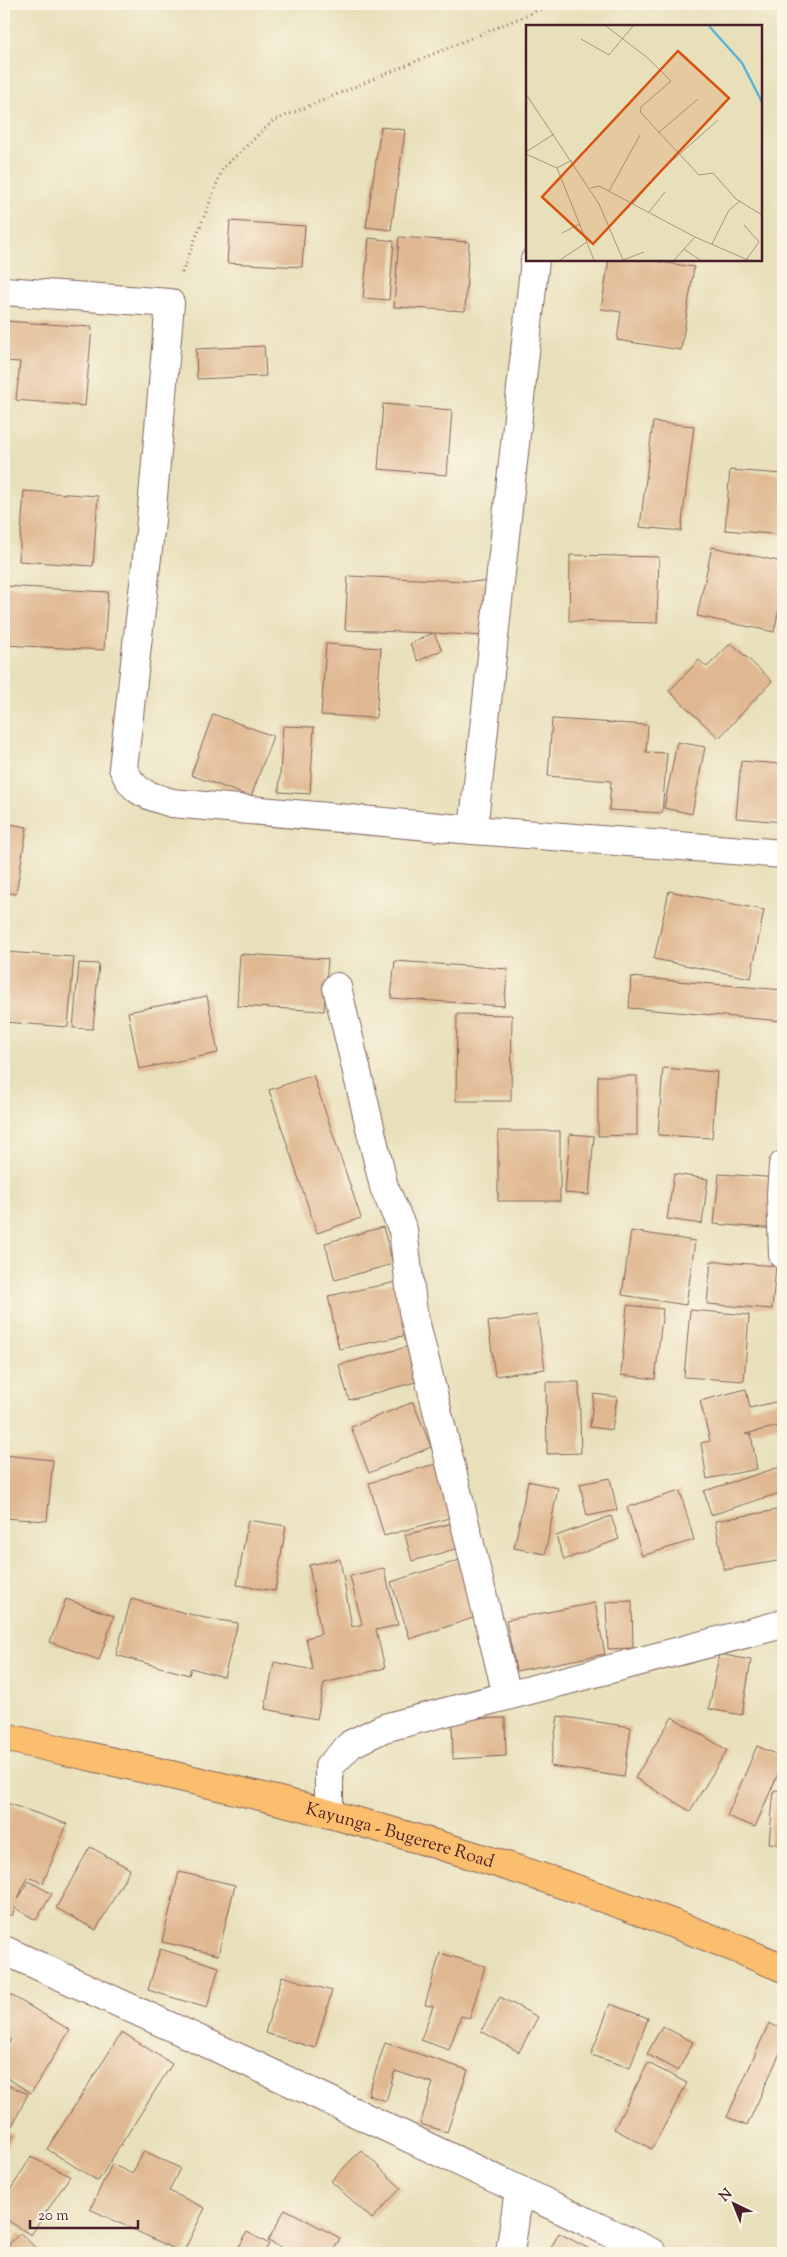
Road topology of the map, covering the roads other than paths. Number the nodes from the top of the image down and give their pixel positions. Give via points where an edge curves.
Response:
1 (535, 261) edge
2 (4, 291) edge
3 (473, 830) junction
4 (783, 854) edge
5 (337, 987) dead end
6 (783, 1165) edge
7 (783, 1255) edge
8 (783, 1624) edge
9 (507, 1695) junction
10 (4, 1737) edge
11 (329, 1814) junction
12 (4, 1950) edge
13 (783, 1968) edge
14 (519, 2190) junction
15 (510, 2253) edge
16 (653, 2253) edge

1 - 3 street
2 - 3 street via 170,303 150,531 124,752 123,768 128,780 140,793 172,804
3 - 4 street
5 - 9 street via 384,1187 403,1230 413,1312
6 - 7 street
8 - 9 street
9 - 11 street via 384,1728 351,1744 329,1767
10 - 11 main road, Kayunga - Bugerere Road
11 - 13 main road, Kayunga - Bugerere Road via 533,1873
12 - 14 street
14 - 15 street
14 - 16 street

